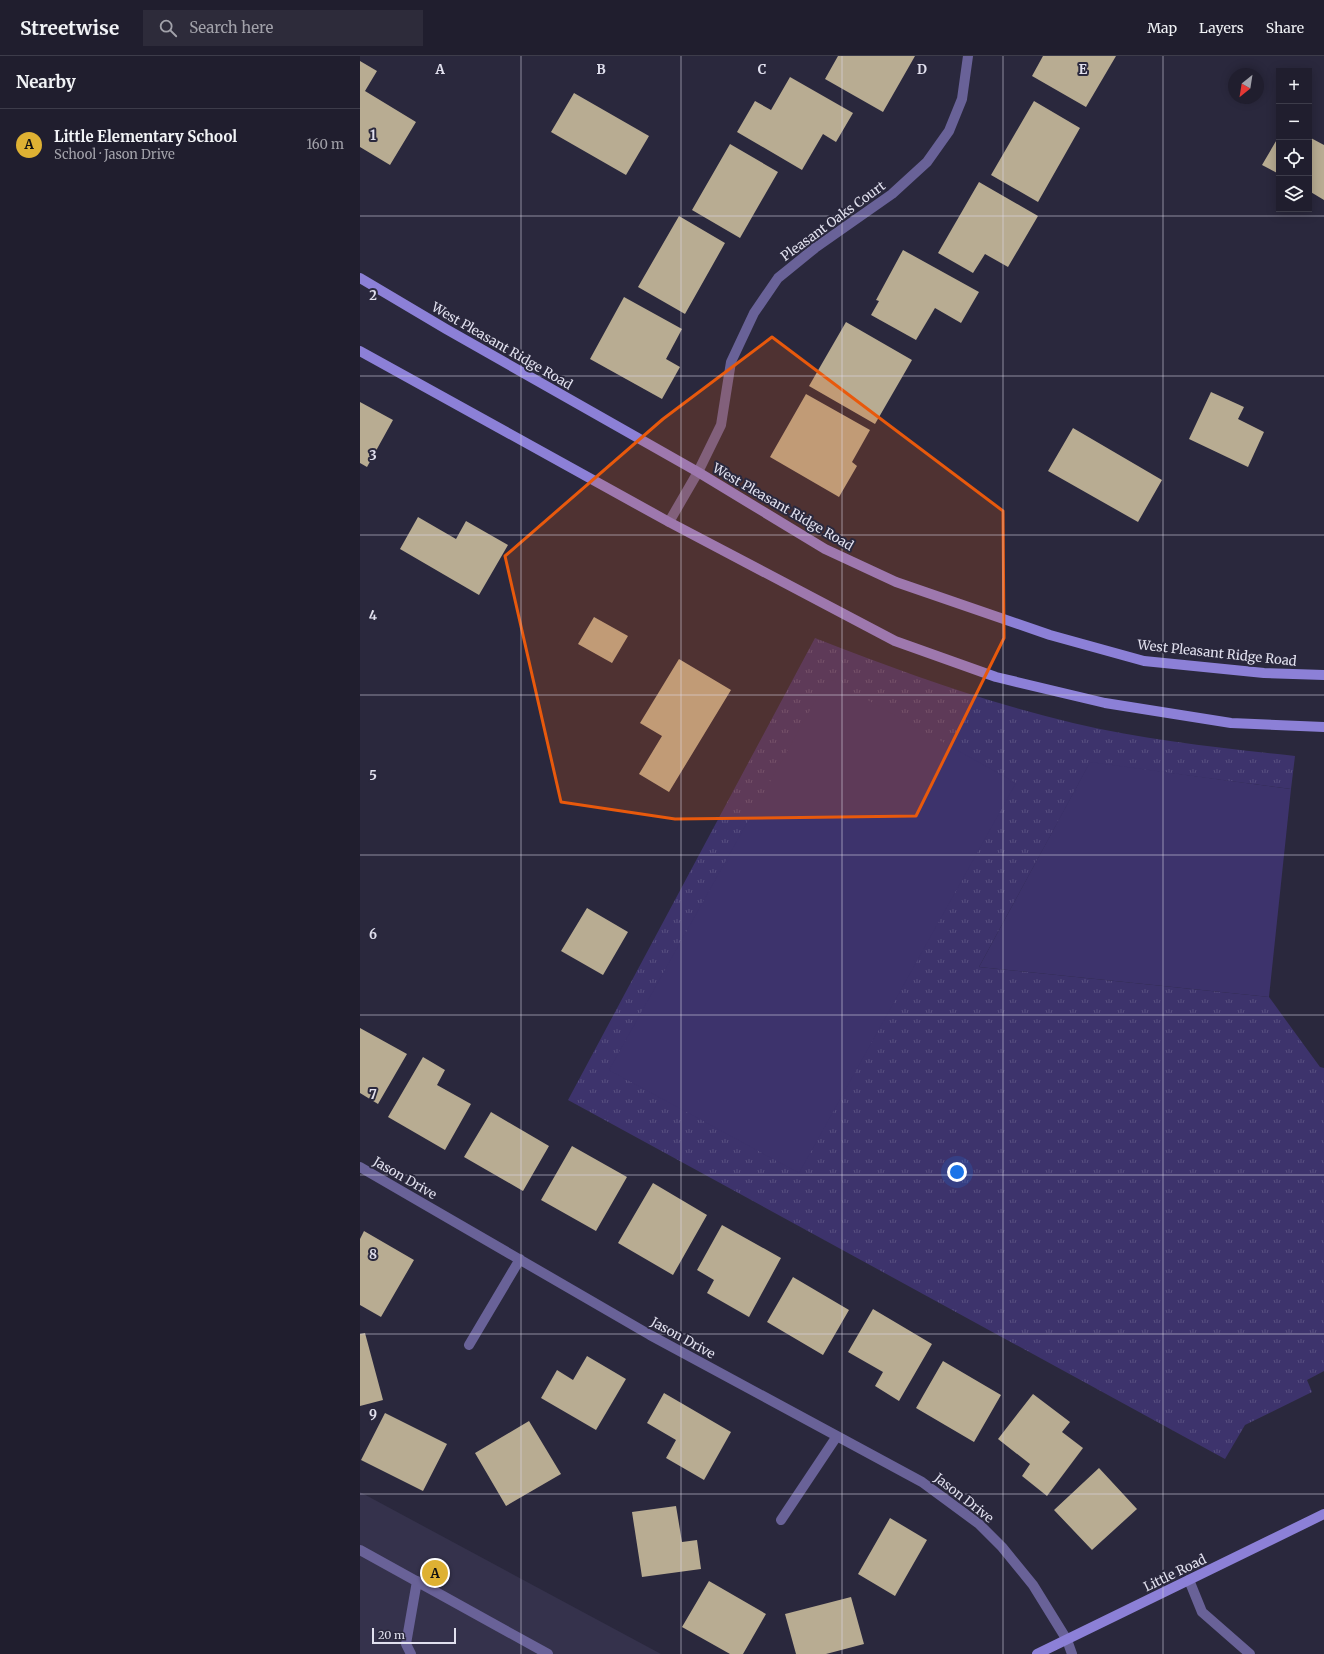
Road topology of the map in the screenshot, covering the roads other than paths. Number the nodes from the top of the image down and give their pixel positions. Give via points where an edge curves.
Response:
1 (968, 56) edge
2 (360, 278) edge
3 (360, 351) edge
4 (698, 472) junction
5 (669, 522) junction
6 (1324, 675) edge
7 (1324, 727) edge
8 (360, 1166) edge
9 (520, 1259) junction
10 (469, 1345) dead end
11 (837, 1436) junction
12 (1324, 1514) edge
13 (781, 1520) dead end
14 (360, 1550) edge
15 (1189, 1580) junction
16 (417, 1581) junction
17 (1067, 1640) junction
18 (411, 1654) edge
19 (548, 1654) edge
20 (1038, 1654) edge
21 (1072, 1654) edge
22 (1250, 1654) edge

1 - 4 street, Pleasant Oaks Court via 962,99 949,131 927,162 892,194 815,248 778,278 754,313 731,362 721,425
2 - 4 main road, West Pleasant Ridge Road
3 - 5 main road
4 - 5 street, Pleasant Oaks Court
4 - 6 main road, West Pleasant Ridge Road via 825,549 896,582 1050,635 1144,660 1264,673
5 - 7 main road via 895,641 996,677 1105,703 1231,723
8 - 9 street, Jason Drive
9 - 10 street
9 - 11 street, Jason Drive via 650,1335
11 - 13 street
11 - 17 street, Jason Drive via 922,1482 979,1524 1033,1585
12 - 15 main road, Little Road
14 - 16 street
15 - 17 main road, Little Road
15 - 22 street via 1202,1612
16 - 18 street via 406,1644
16 - 19 street
17 - 20 main road, Little Road
17 - 21 street, Jason Drive

